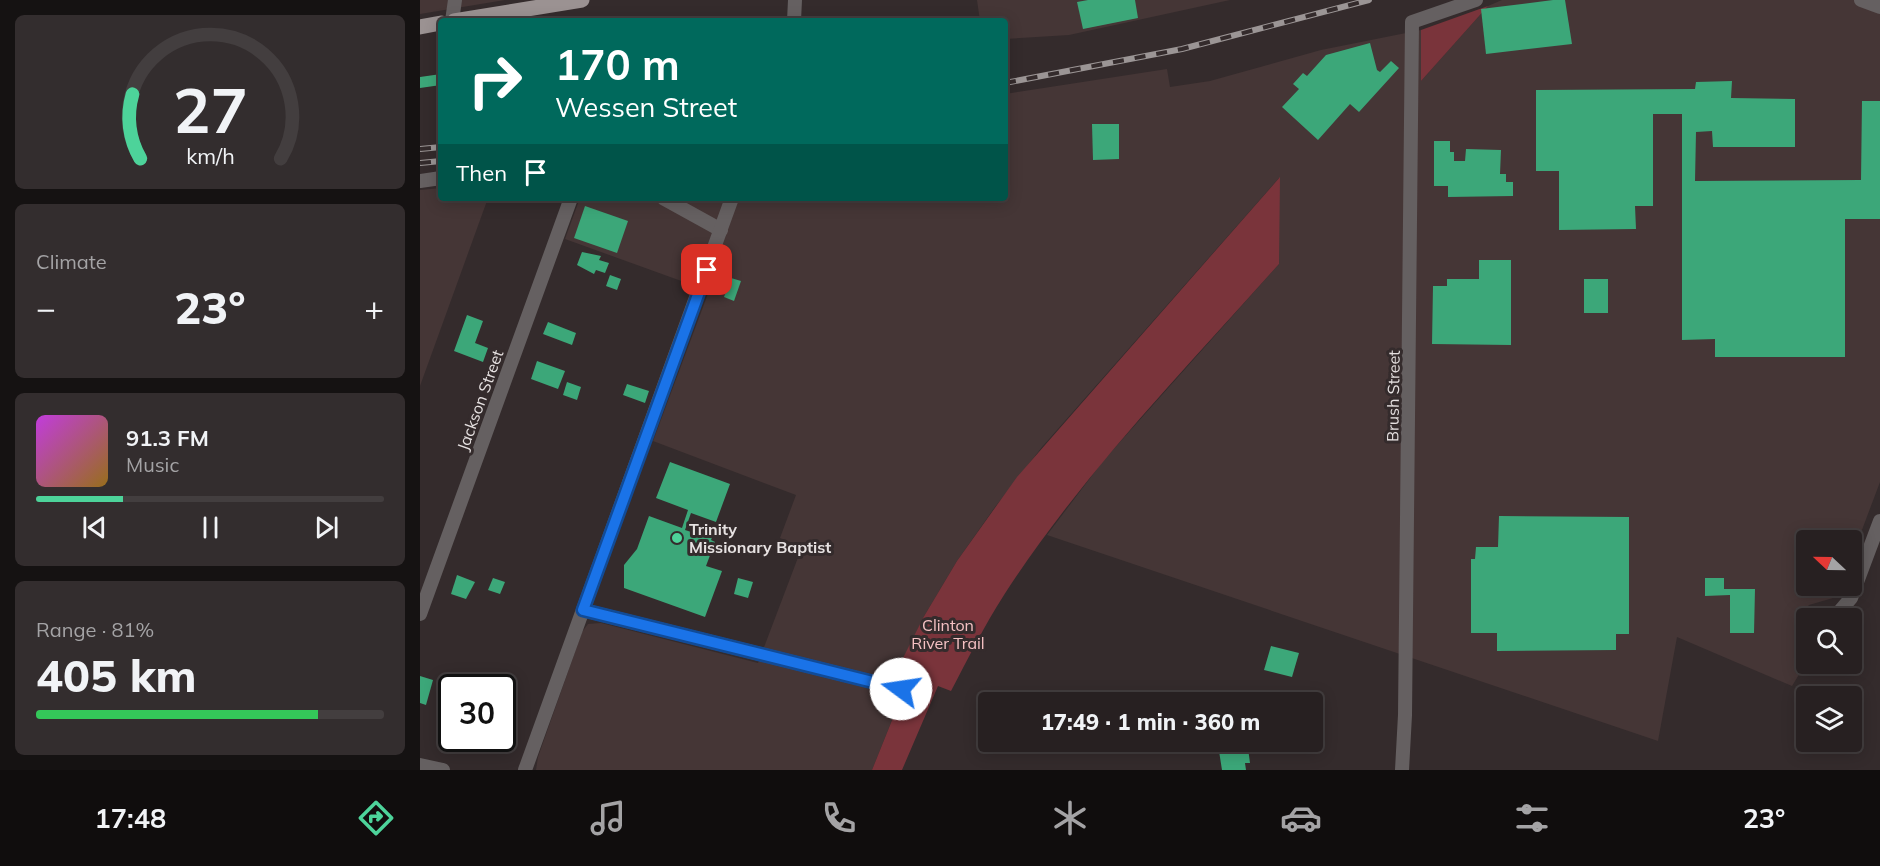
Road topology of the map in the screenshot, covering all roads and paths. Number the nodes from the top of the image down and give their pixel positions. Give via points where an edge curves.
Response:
1 (455, 0) edge
2 (582, 0) edge
3 (795, 0) edge
4 (1476, 0) edge
5 (1861, 0) edge
6 (1880, 7) edge
7 (453, 18) edge
8 (471, 18) edge
9 (794, 18) edge
10 (438, 24) edge
11 (420, 27) edge
12 (438, 178) edge
13 (420, 181) edge
14 (570, 201) edge
15 (668, 201) edge
16 (731, 201) edge
17 (721, 230) junction
18 (1880, 521) edge
19 (1842, 608) edge
20 (583, 610) junction
21 (420, 614) edge
22 (901, 689) dead end
23 (420, 765) edge
24 (443, 770) edge
25 (525, 770) edge
26 (1402, 770) edge

1 - 7 street
2 - 8 main road
3 - 9 street
4 - 26 street, Brush Street via 1412,22
5 - 6 street
10 - 11 main road
12 - 13 street
14 - 21 street, Jackson Street
15 - 17 street
16 - 17 street
17 - 20 street
18 - 19 street via 1851,598
20 - 22 street
20 - 25 street
23 - 24 street

